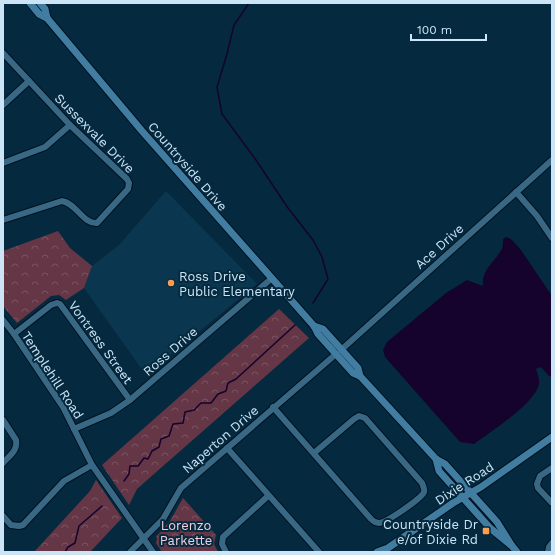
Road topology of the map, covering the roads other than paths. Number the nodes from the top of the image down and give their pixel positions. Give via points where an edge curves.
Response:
1 (30, 3) edge
2 (40, 3) edge
3 (42, 11) junction
4 (3, 53) edge
5 (29, 82) junction
6 (3, 105) edge
7 (70, 125) junction
8 (552, 160) edge
9 (3, 163) edge
10 (516, 192) junction
11 (3, 220) edge
12 (552, 238) edge
13 (272, 278) junction
14 (3, 320) edge
15 (14, 334) junction
16 (338, 352) junction
17 (130, 400) junction
18 (274, 407) junction
19 (3, 420) edge
20 (74, 429) junction
21 (552, 437) edge
22 (227, 448) junction
23 (314, 453) junction
24 (436, 459) junction
25 (3, 463) edge
26 (92, 465) junction
27 (552, 468) edge
28 (471, 493) junction
29 (268, 496) junction
30 (463, 498) junction
31 (552, 503) edge
32 (3, 516) edge
33 (144, 538) junction
34 (552, 543) edge
35 (512, 546) junction
36 (387, 550) edge
37 (130, 552) edge
38 (154, 552) edge
39 (226, 552) edge
40 (319, 552) edge
41 (377, 552) edge
42 (517, 552) edge
43 (548, 552) edge

1 - 3 main road, Countryside Drive
2 - 3 main road, Countryside Drive
3 - 13 main road, Countryside Drive via 142,131
4 - 5 street, Sussexvale Drive
5 - 6 street
5 - 7 street, Sussexvale Drive
7 - 9 street via 45,147
7 - 11 street, Sussexvale Drive via 127,178 128,189 97,223 90,222 70,204 62,201
8 - 10 street, Ace Drive
10 - 12 street
10 - 16 street, Ace Drive
13 - 16 main road, Countryside Drive via 314,326 323,329
13 - 17 street, Ross Drive
14 - 15 street, Templehill Road
15 - 17 street, Vontress Street via 51,305 60,304
15 - 20 street, Templehill Road via 63,407
16 - 18 street, Naperton Drive
16 - 24 main road, Countryside Drive via 358,368 360,376
17 - 20 street, Ross Drive via 111,413
18 - 22 street, Naperton Drive
18 - 23 street
19 - 25 street via 17,444 16,449
20 - 26 street, Templehill Road
21 - 28 main road, Dixie Road
22 - 29 street
22 - 33 street, Naperton Drive via 181,488 163,519
23 - 23 street via 375,522 385,521 419,499 423,493 422,483 370,422 362,417 354,419
24 - 28 main road, Countryside Drive via 445,464
24 - 30 main road, Countryside Drive via 439,471
26 - 32 street via 64,481 23,525 11,525
26 - 33 street, Templehill Road
27 - 31 street via 540,476 537,484
28 - 30 main road, Dixie Road
28 - 35 main road, Countryside Drive via 497,522
29 - 39 street via 223,537 222,544
29 - 40 street
30 - 35 main road, Countryside Drive via 490,528
30 - 36 main road, Dixie Road
33 - 37 street, Naperton Drive
33 - 38 street
34 - 43 street
35 - 42 main road, Countryside Drive
36 - 41 main road, Dixie Road

